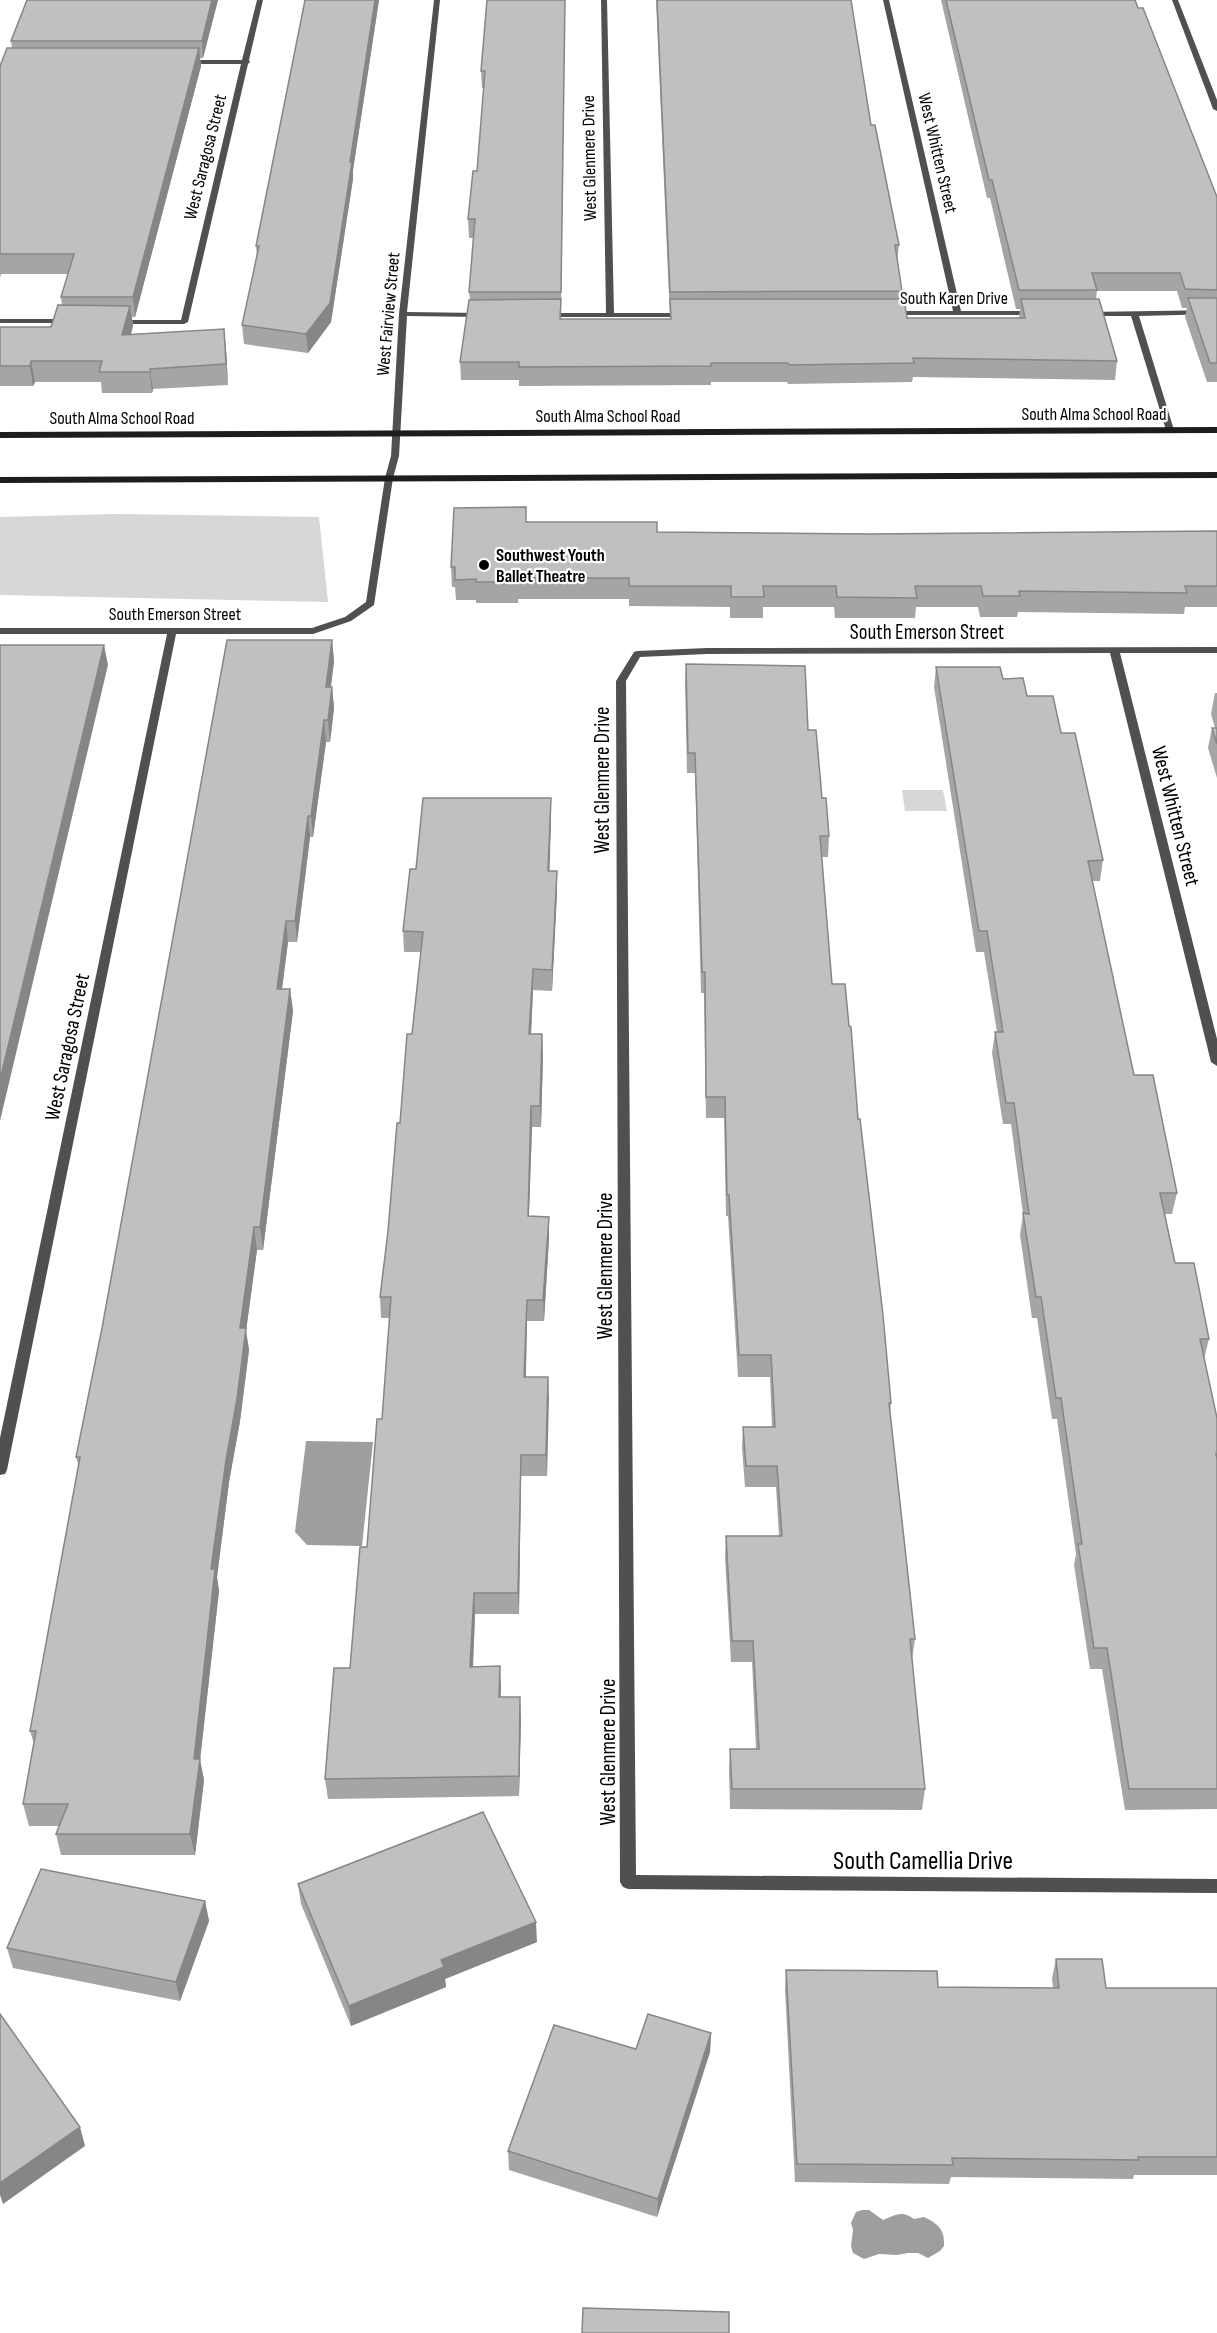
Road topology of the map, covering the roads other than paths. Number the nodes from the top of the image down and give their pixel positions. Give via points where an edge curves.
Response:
1 (260, 0) edge
2 (437, 0) edge
3 (604, 0) edge
4 (886, 0) edge
5 (1175, 0) edge
6 (176, 62) edge
7 (247, 62) junction
8 (1217, 109) edge
9 (957, 312) junction
10 (1217, 312) edge
11 (885, 313) edge
12 (1051, 313) edge
13 (403, 314) junction
14 (1075, 314) edge
15 (1134, 314) junction
16 (494, 315) edge
17 (540, 315) edge
18 (610, 315) junction
19 (694, 315) edge
20 (0, 321) edge
21 (80, 321) edge
22 (103, 321) edge
23 (1170, 430) junction
24 (1217, 430) edge
25 (395, 434) junction
26 (0, 435) edge
27 (1217, 475) edge
28 (389, 478) junction
29 (0, 480) edge
30 (348, 619) joint
31 (0, 631) edge
32 (172, 631) junction
33 (1114, 650) junction
34 (1217, 650) edge
35 (637, 654) joint
36 (1217, 1062) edge
37 (0, 1470) edge
38 (628, 1882) joint
39 (1217, 1886) edge

1 - 7 street, West Saragosa Street
2 - 13 street, West Fairview Street
3 - 18 street, West Glenmere Drive
4 - 9 street, West Whitten Street
5 - 8 street
6 - 7 street
7 - 22 street, West Saragosa Street via 184,322
9 - 11 street, South Karen Drive
9 - 12 street, South Karen Drive
10 - 15 street
13 - 16 street
13 - 25 street, West Fairview Street
14 - 15 street
15 - 23 street
17 - 18 street
18 - 19 street
20 - 21 street
23 - 24 main road, South Alma School Road
23 - 25 main road, South Alma School Road
25 - 26 main road, South Alma School Road
25 - 28 street, West Fairview Street
27 - 28 main road
28 - 29 main road
28 - 30 street, West Fairview Street via 371,603
30 - 32 street, South Emerson Street via 313,631
31 - 32 street, South Emerson Street
32 - 37 street, West Saragosa Street
33 - 34 street, South Emerson Street
33 - 35 street, South Emerson Street
33 - 36 street, West Whitten Street
35 - 38 street, West Glenmere Drive via 621,681
38 - 39 street, South Camellia Drive

